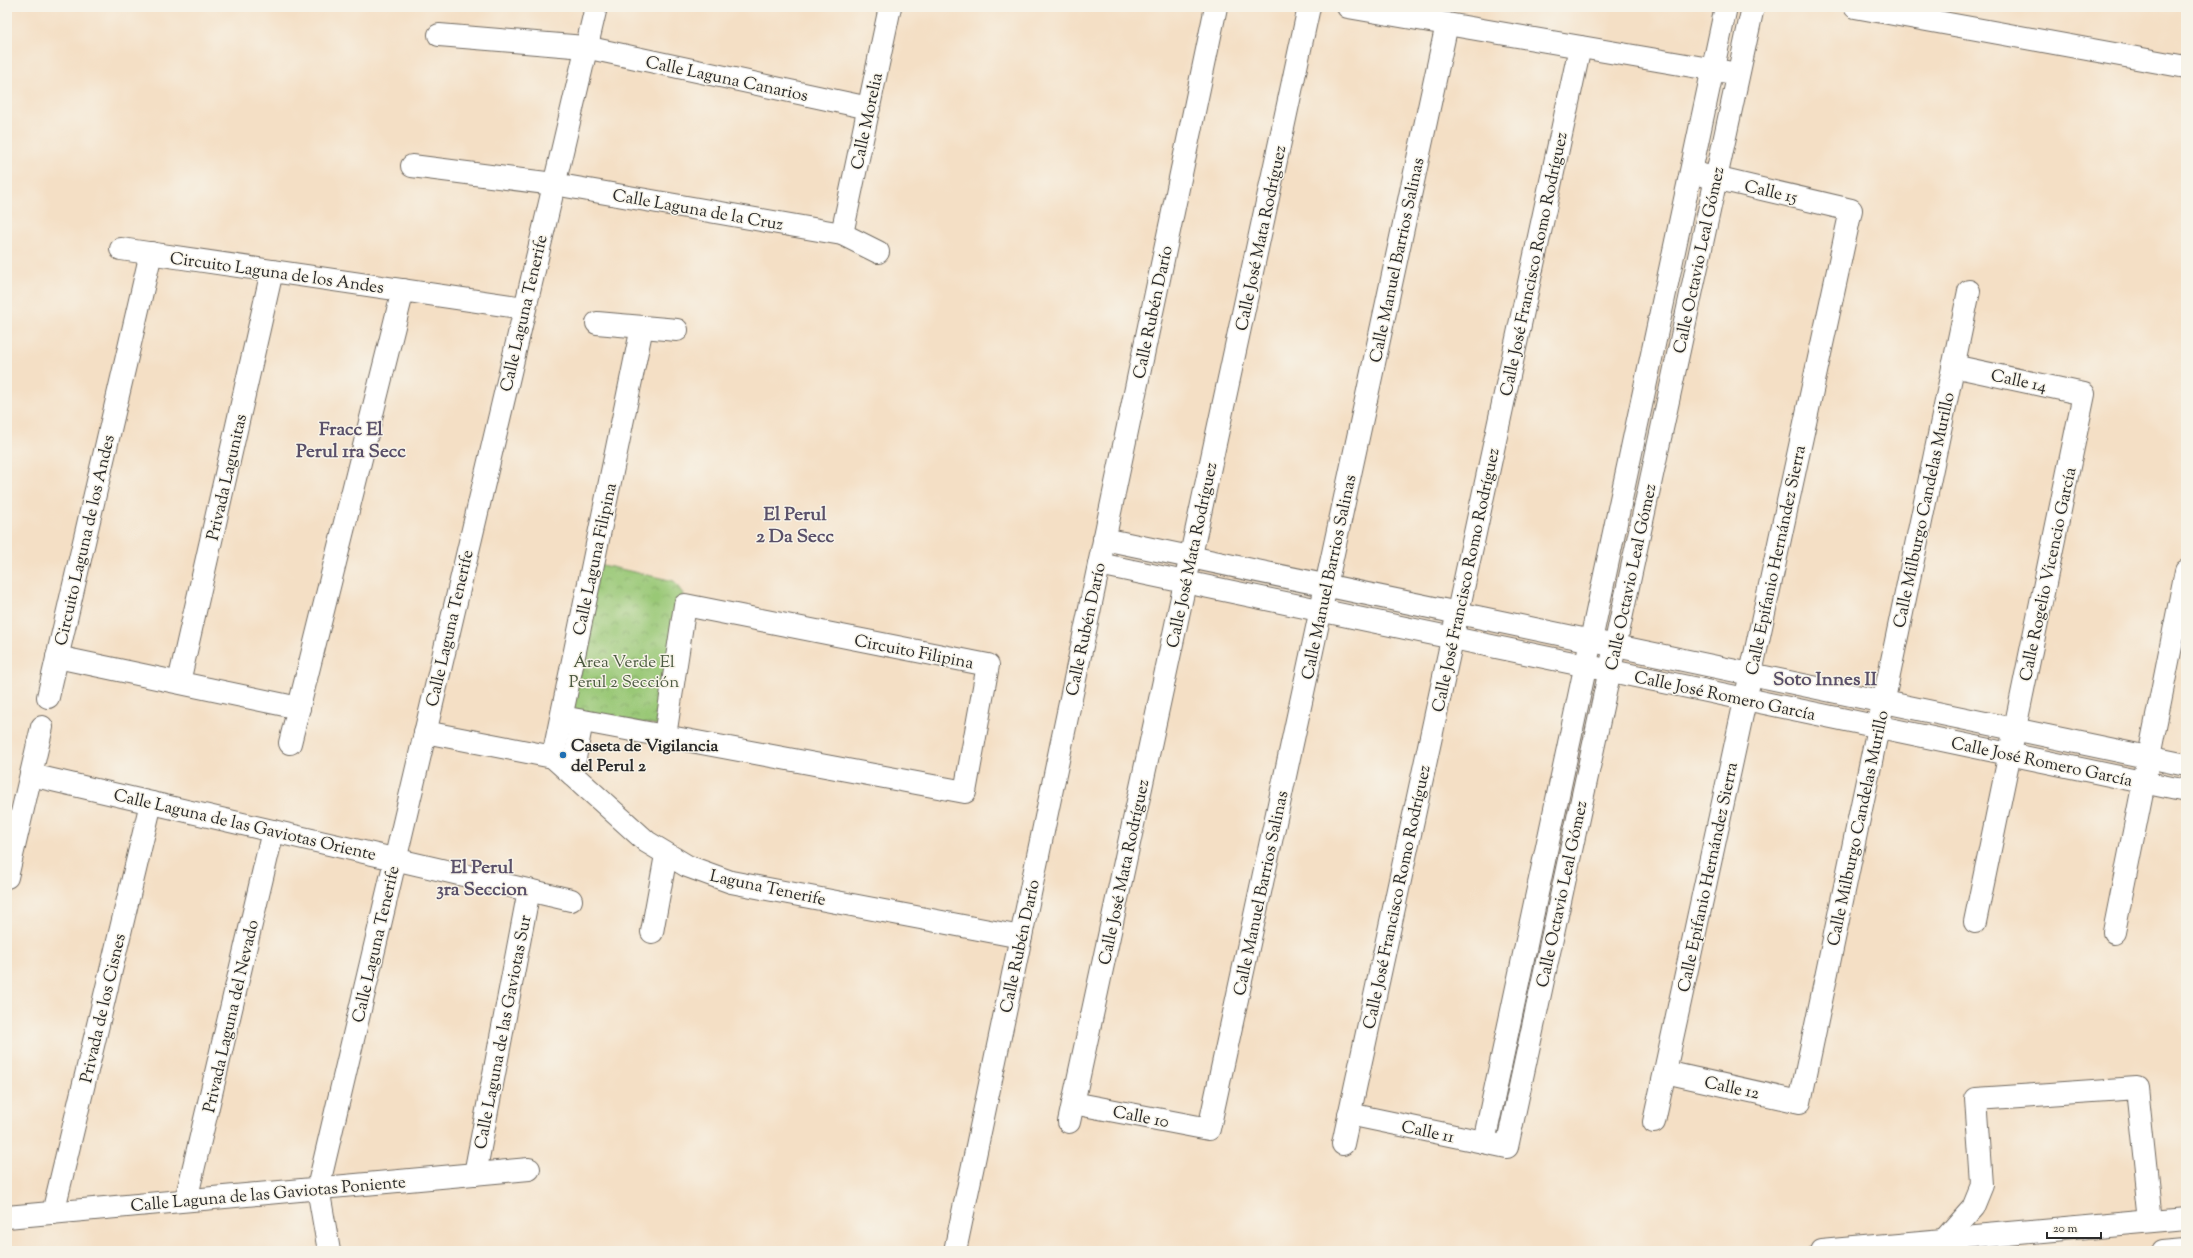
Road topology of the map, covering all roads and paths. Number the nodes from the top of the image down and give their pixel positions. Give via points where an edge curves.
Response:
1 (596, 7) edge
2 (890, 7) edge
3 (1216, 7) edge
4 (1309, 7) edge
5 (1348, 7) edge
6 (1726, 7) edge
7 (1752, 7) edge
8 (1855, 7) edge
9 (1447, 24) junction
10 (439, 35) dead end
11 (585, 47) junction
12 (1580, 47) junction
13 (2186, 67) edge
14 (1713, 69) junction
15 (1738, 74) junction
16 (869, 108) junction
17 (412, 166) dead end
18 (1691, 173) junction
19 (1716, 179) junction
20 (554, 184) junction
21 (1851, 210) joint
22 (842, 234) junction
23 (121, 249) dead end
24 (878, 252) dead end
25 (151, 253) junction
26 (272, 271) junction
27 (403, 290) junction
28 (1969, 291) dead end
29 (524, 308) junction
30 (597, 323) dead end
31 (642, 327) junction
32 (677, 330) dead end
33 (1953, 366) junction
34 (2084, 394) joint
35 (1104, 539) junction
36 (1191, 557) junction
37 (1099, 564) junction
38 (2186, 571) edge
39 (1185, 582) junction
40 (1326, 585) junction
41 (1321, 610) junction
42 (1458, 613) junction
43 (1452, 638) junction
44 (1591, 640) junction
45 (1615, 646) junction
46 (57, 657) junction
47 (1585, 666) junction
48 (1610, 671) junction
49 (1751, 674) junction
50 (179, 682) junction
51 (48, 697) dead end
52 (1745, 699) junction
53 (1883, 702) junction
54 (299, 708) junction
55 (572, 719) junction
56 (1878, 727) junction
57 (42, 728) dead end
58 (2015, 730) junction
59 (425, 732) junction
60 (665, 736) junction
61 (290, 743) dead end
62 (2009, 755) junction
63 (553, 757) junction
64 (2148, 757) junction
65 (2186, 765) edge
66 (572, 774) junction
67 (31, 775) junction
68 (2143, 782) junction
69 (2186, 791) edge
70 (151, 802) junction
71 (273, 831) junction
72 (666, 855) junction
73 (395, 859) junction
74 (7, 877) edge
75 (528, 890) junction
76 (571, 900) dead end
77 (1975, 922) dead end
78 (652, 932) dead end
79 (2114, 932) dead end
80 (1021, 937) junction
81 (1665, 1072) junction
82 (1800, 1102) joint
83 (1071, 1112) joint
84 (1349, 1114) junction
85 (1654, 1122) dead end
86 (1209, 1129) joint
87 (1484, 1142) junction
88 (1343, 1144) dead end
89 (1507, 1147) joint
90 (529, 1169) dead end
91 (475, 1174) junction
92 (318, 1188) junction
93 (186, 1200) junction
94 (53, 1212) junction
95 (7, 1218) edge
96 (2186, 1218) edge
97 (2151, 1221) junction
98 (1944, 1240) junction
99 (2186, 1249) edge
100 (329, 1251) edge
101 (955, 1251) edge
102 (1821, 1251) edge
103 (2162, 1251) edge

1 - 11 main road, Calle Laguna Tenerife
2 - 16 main road, Calle Morelia
3 - 35 main road, Calle Rubén Darío
4 - 36 main road, Calle José Mata Rodríguez
5 - 9 main road
6 - 14 main road, Calle Octavio Leal Gómez
7 - 15 main road, Calle Octavio Leal Gómez
8 - 13 main road
9 - 12 main road
9 - 40 main road, Calle Manuel Barrios Salinas
10 - 11 main road, Calle Laguna Canarios
11 - 16 main road, Calle Laguna Canarios
11 - 20 main road, Calle Laguna Tenerife
12 - 14 main road
12 - 42 main road, Calle José Francisco Romo Rodríguez
14 - 15 main road
14 - 18 main road, Calle Octavio Leal Gómez
15 - 19 main road, Calle Octavio Leal Gómez
16 - 22 main road, Calle Morelia
17 - 20 main road, Calle Laguna de la Cruz
18 - 19 main road, Calle 15
18 - 44 main road, Calle Octavio Leal Gómez
19 - 21 main road, Calle 15
19 - 45 main road, Calle Octavio Leal Gómez
20 - 22 main road, Calle Laguna de la Cruz
20 - 29 main road, Calle Laguna Tenerife
21 - 49 main road, Calle Epifanio Hernández Sierra
22 - 24 main road, Calle Laguna de la Cruz
23 - 25 main road, Circuito Laguna de los Andes
25 - 26 main road, Circuito Laguna de los Andes
25 - 46 main road, Circuito Laguna de los Andes
26 - 27 main road, Circuito Laguna de los Andes
26 - 50 main road, Privada Lagunitas
27 - 29 main road, Circuito Laguna de los Andes
27 - 54 main road, Circuito Laguna de los Andes
28 - 33 main road, Calle Milburgo Candelas Murillo
29 - 59 main road, Calle Laguna Tenerife
30 - 31 main road
31 - 32 main road
31 - 55 main road, Calle Laguna Filipina
33 - 34 main road, Calle 14
33 - 53 main road, Calle Milburgo Candelas Murillo
34 - 58 main road, Calle Rogelio Vicencio García
35 - 36 main road, Calle José Romero García
35 - 37 main road, Calle Rubén Darío
36 - 39 main road, Calle José Mata Rodríguez
36 - 40 main road, Calle José Romero García
37 - 39 main road, Calle José Romero García
37 - 80 main road, Calle Rubén Darío
38 - 64 main road
39 - 41 main road, Calle José Romero García
39 - 83 main road, Calle José Mata Rodríguez
40 - 41 main road, Calle Manuel Barrios Salinas
40 - 42 main road, Calle José Romero García
41 - 43 main road, Calle José Romero García
41 - 86 main road, Calle Manuel Barrios Salinas
42 - 43 main road, Calle José Francisco Romo Rodríguez
42 - 44 main road, Calle José Romero García
43 - 47 main road, Calle José Romero García
43 - 84 main road, Calle José Francisco Romo Rodríguez
44 - 45 main road, Calle José Romero García
44 - 47 main road, Calle Octavio Leal Gómez
45 - 48 main road, Calle Octavio Leal Gómez
45 - 49 main road, Calle José Romero García
46 - 50 main road, Circuito Laguna de los Andes
46 - 51 main road
47 - 48 main road, Calle José Romero García
47 - 87 main road, Calle Octavio Leal Gómez
48 - 52 main road, Calle José Romero García
48 - 89 main road, Calle Octavio Leal Gómez
49 - 52 main road, Calle Epifanio Hernández Sierra
49 - 53 main road, Calle José Romero García
50 - 54 main road, Circuito Laguna de los Andes
52 - 56 main road, Calle José Romero García
52 - 81 main road, Calle Epifanio Hernández Sierra
53 - 56 main road, Calle Milburgo Candelas Murillo
53 - 58 main road, Calle José Romero García
54 - 61 main road, Circuito Laguna de los Andes
55 - 60 main road, Circuito Filipina
55 - 63 main road, Calle Laguna Filipina
55 - 66 main road
56 - 62 main road, Calle José Romero García
56 - 82 main road, Calle Milburgo Candelas Murillo
57 - 67 main road
58 - 62 main road, Calle Rogelio Vicencio García
58 - 64 main road, Calle José Romero García
59 - 63 main road
59 - 73 main road, Calle Laguna Tenerife
60 - 60 main road, Circuito Filipina via 964,792 988,665 685,606
62 - 68 main road, Calle José Romero García
62 - 77 main road, Calle Rogelio Vicencio García
63 - 66 main road, Laguna Tenerife
64 - 65 main road, Calle José Romero García
64 - 68 main road
66 - 72 main road, Laguna Tenerife via 647,842
67 - 70 main road, Calle Laguna de las Gaviotas Oriente
67 - 74 main road
68 - 69 main road, Calle José Romero García
68 - 79 main road
70 - 71 main road, Calle Laguna de las Gaviotas Oriente
70 - 94 main road, Privada de los Cisnes
71 - 73 main road, Calle Laguna de las Gaviotas Oriente
71 - 93 main road, Privada Laguna del Nevado
72 - 78 main road
72 - 80 main road, Laguna Tenerife via 686,866 731,882
73 - 75 main road, Calle Laguna de las Gaviotas Oriente
73 - 92 main road, Calle Laguna Tenerife
75 - 76 main road, Calle Laguna de las Gaviotas Oriente
75 - 91 main road, Calle Laguna de las Gaviotas Sur
80 - 101 main road, Calle Rubén Darío
81 - 82 main road, Calle 12
81 - 85 main road, Calle Epifanio Hernández Sierra
83 - 86 main road, Calle 10
84 - 87 main road, Calle 11
84 - 88 main road, Calle José Francisco Romo Rodríguez
87 - 89 main road, Calle 11
90 - 91 main road, Calle Laguna de las Gaviotas Poniente
91 - 92 main road, Calle Laguna de las Gaviotas Poniente
92 - 93 main road, Calle Laguna de las Gaviotas Poniente
92 - 100 main road, Calle Laguna Tenerife
93 - 94 main road, Calle Laguna de las Gaviotas Poniente
94 - 95 main road, Calle Laguna de las Gaviotas Poniente
96 - 97 main road
97 - 98 main road
97 - 98 main road via 2137,1088 1976,1099 1982,1185 1973,1207
98 - 102 main road
99 - 103 main road

